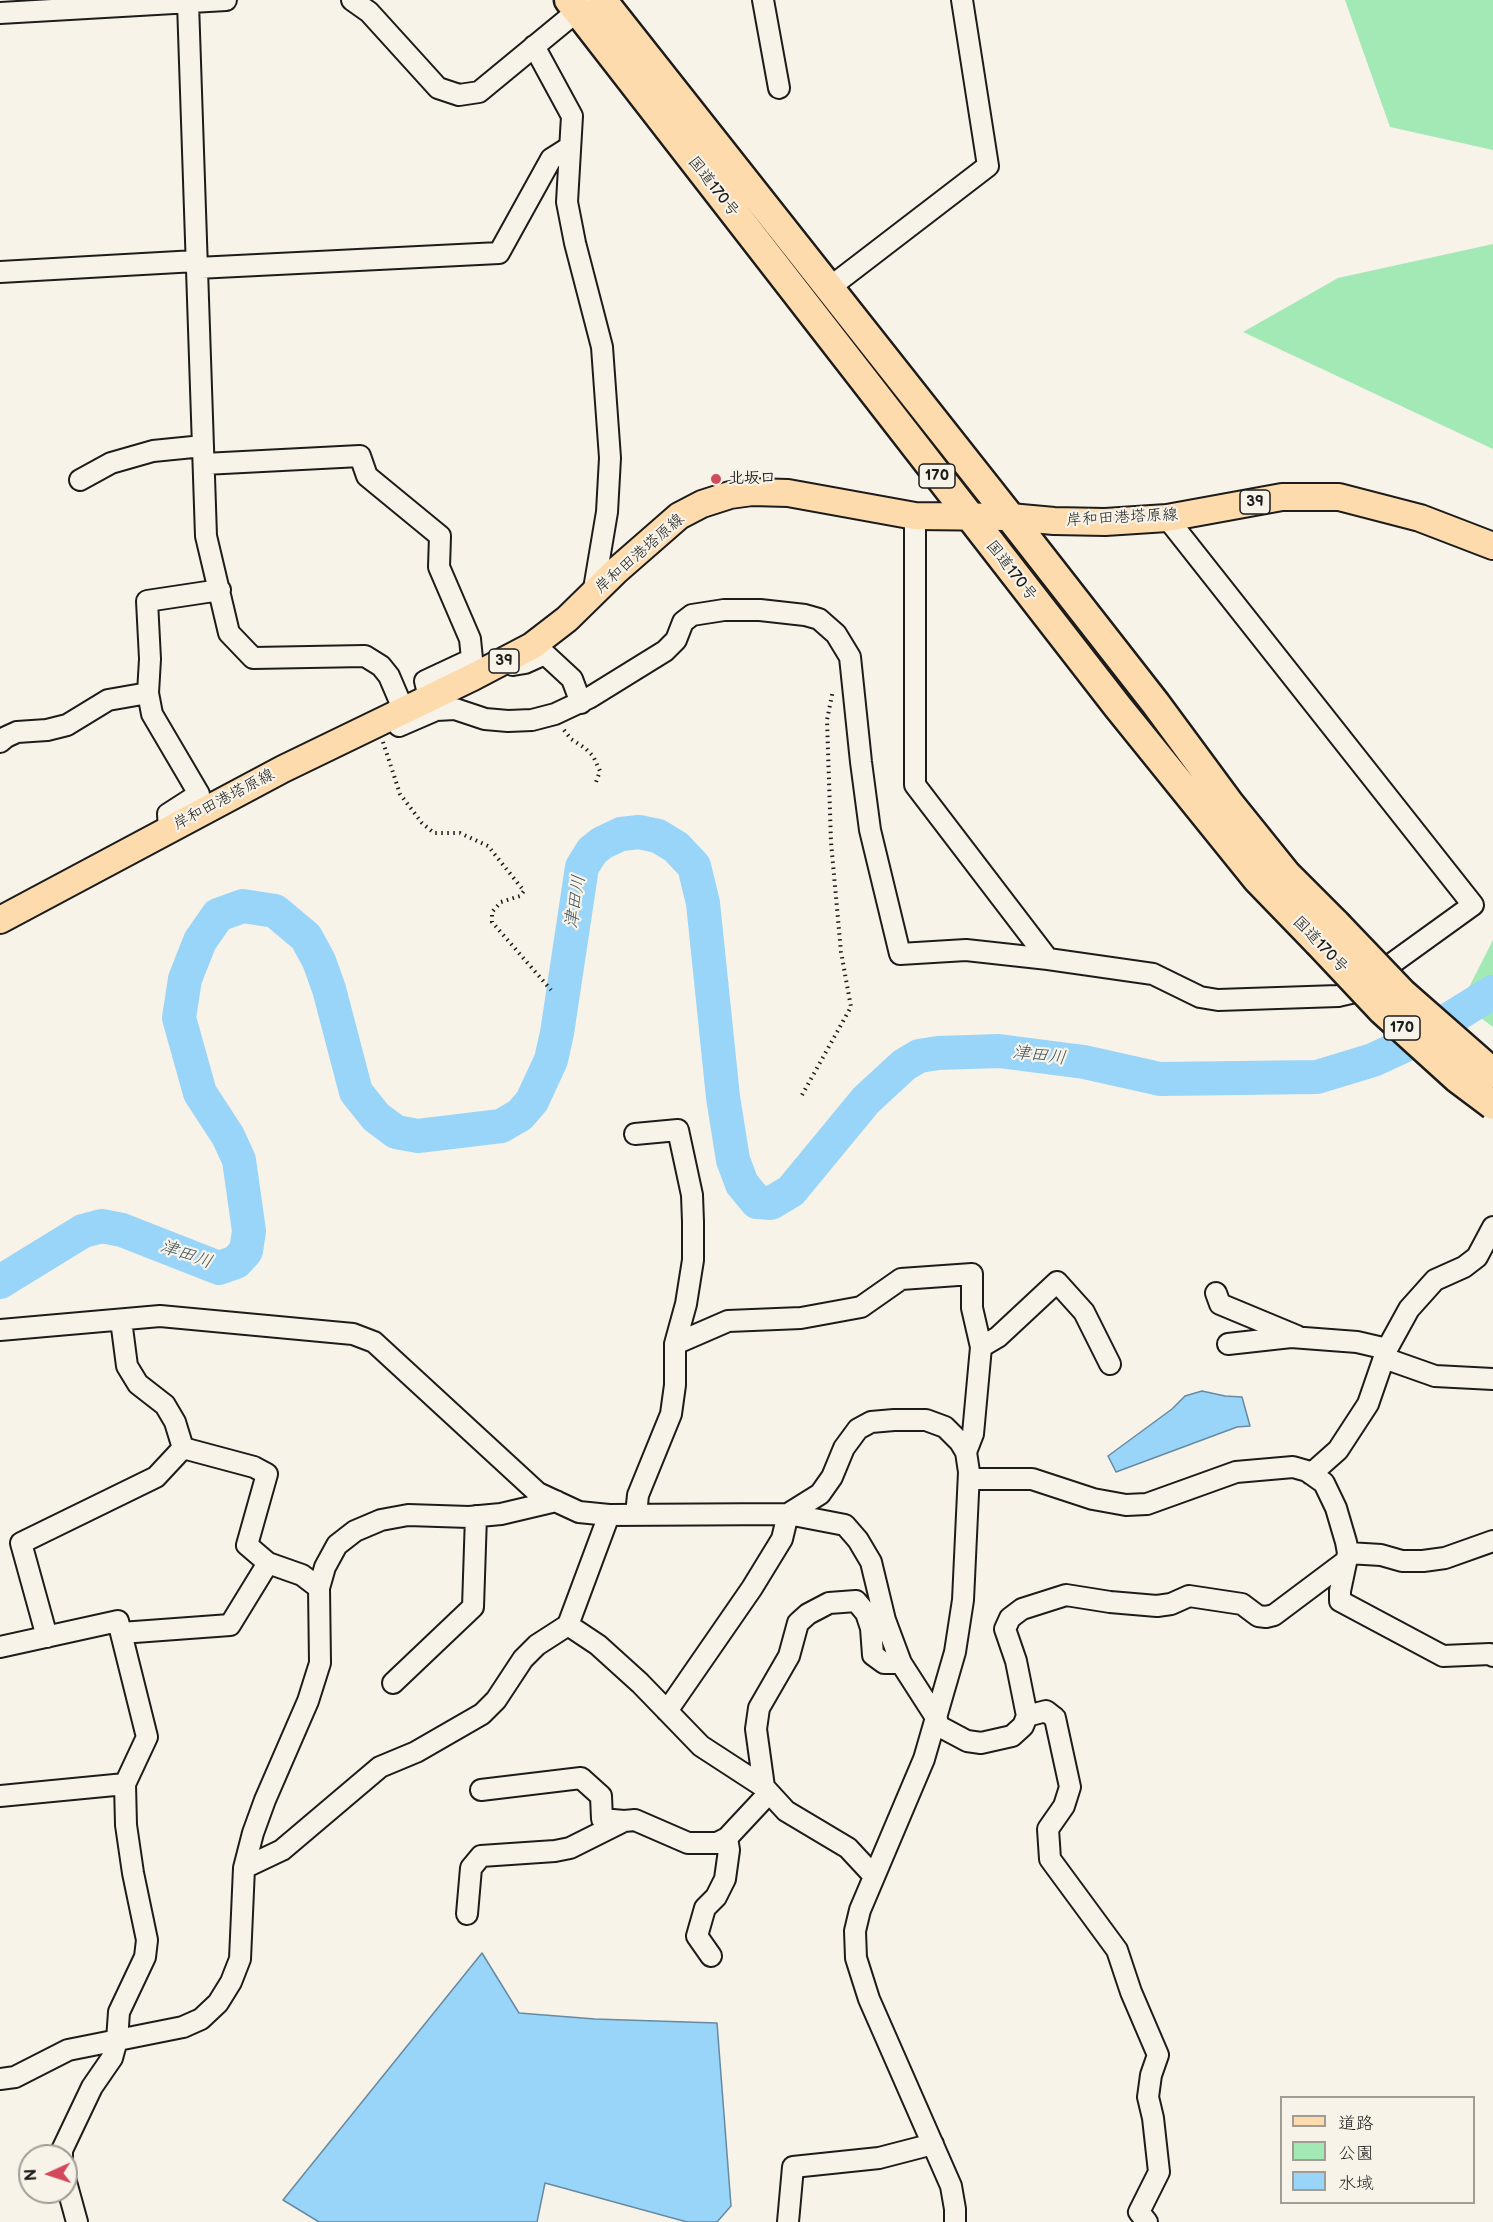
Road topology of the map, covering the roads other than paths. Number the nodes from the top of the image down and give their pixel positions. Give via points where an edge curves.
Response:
1 (226, 0) edge
2 (352, 0) edge
3 (762, 0) edge
4 (962, 0) edge
5 (188, 3) junction
6 (585, 3) edge
7 (0, 13) edge
8 (534, 46) junction
9 (779, 88) dead end
10 (570, 147) junction
11 (197, 264) junction
12 (0, 272) edge
13 (829, 288) junction
14 (203, 455) junction
15 (80, 480) dead end
16 (915, 516) junction
17 (1010, 517) junction
18 (969, 518) junction
19 (1167, 518) junction
20 (1493, 546) edge
21 (220, 590) junction
22 (592, 595) junction
23 (503, 662) junction
24 (148, 693) junction
25 (429, 699) junction
26 (581, 703) junction
27 (404, 711) junction
28 (374, 728) junction
29 (2, 736) edge
30 (169, 829) junction
31 (0, 920) edge
32 (1327, 933) junction
33 (1048, 959) junction
34 (1493, 1073) edge
35 (1493, 1105) edge
36 (635, 1134) dead end
37 (1493, 1227) edge
38 (1216, 1293) dead end
39 (121, 1320) junction
40 (0, 1330) edge
41 (1302, 1338) junction
42 (675, 1344) junction
43 (1228, 1344) dead end
44 (981, 1347) junction
45 (1386, 1353) junction
46 (1110, 1364) dead end
47 (1493, 1379) edge
48 (183, 1448) junction
49 (966, 1452) junction
50 (1311, 1474) junction
51 (969, 1479) junction
52 (556, 1501) junction
53 (788, 1514) junction
54 (609, 1515) junction
55 (636, 1515) junction
56 (476, 1516) junction
57 (1493, 1541) edge
58 (1347, 1557) junction
59 (268, 1563) junction
60 (319, 1588) junction
61 (568, 1625) junction
62 (121, 1633) junction
63 (47, 1637) junction
64 (0, 1647) edge
65 (1493, 1656) edge
66 (901, 1663) junction
67 (393, 1683) dead end
68 (667, 1711) junction
69 (1027, 1716) junction
70 (936, 1721) junction
71 (125, 1784) junction
72 (481, 1790) dead end
73 (766, 1790) junction
74 (0, 1796) edge
75 (624, 1821) junction
76 (727, 1838) junction
77 (244, 1868) junction
78 (874, 1876) junction
79 (467, 1914) dead end
80 (711, 1956) dead end
81 (117, 2040) junction
82 (0, 2079) edge
83 (65, 2144) edge
84 (933, 2144) junction
85 (72, 2204) edge
86 (77, 2222) edge
87 (788, 2222) edge
88 (955, 2222) edge
89 (1148, 2222) edge

1 - 5 street
2 - 8 street via 369,12 438,88 459,96 479,92
3 - 9 street
4 - 13 street via 988,166
5 - 7 street
5 - 11 street
6 - 8 street
6 - 13 highway, 国道170号 / 170
6 - 18 highway, 国道170号 / 170
8 - 10 street via 572,116
10 - 11 street via 551,159 499,253
10 - 22 street via 567,202 602,347 609,423 607,512
11 - 12 street
11 - 14 street
13 - 17 highway, 国道170号 / 170
14 - 15 street via 153,452 111,462
14 - 21 street via 207,536
14 - 25 street via 360,456 367,476 440,536 439,567 470,639 472,659 425,681
16 - 18 main road, 岸和田港塔原線 / 39
16 - 22 main road, 岸和田港塔原線 / 39 via 788,493 730,495 679,516
16 - 33 street via 915,785
17 - 18 main road, 岸和田港塔原線 / 39
17 - 19 main road, 岸和田港塔原線 / 39 via 1105,522
17 - 32 highway, 国道170号 / 170 via 1287,875
18 - 32 highway, 国道170号 / 170 via 1257,879
19 - 20 main road, 岸和田港塔原線 / 39 via 1282,497 1339,498 1420,518
19 - 33 street via 1473,905 1351,993 1338,996 1218,1000 1200,997 1153,974
21 - 24 street via 147,601
21 - 27 street via 229,633 253,658 365,656 389,676
22 - 23 main road, 岸和田港塔原線 / 39 via 567,619
23 - 25 main road, 岸和田港塔原線 / 39
23 - 26 street via 525,663 545,654 572,679
24 - 29 street via 108,700 67,725
24 - 30 street via 152,714 199,795 168,814
25 - 27 main road, 岸和田港塔原線 / 39
26 - 28 street via 532,720 485,719 454,709 436,710 386,731
26 - 33 street via 665,651 692,615 760,610 819,619 836,634 850,657 870,830 900,954 966,950
27 - 28 main road, 岸和田港塔原線 / 39
28 - 30 main road, 岸和田港塔原線 / 39 via 283,768
30 - 31 main road, 岸和田港塔原線 / 39
32 - 34 highway, 国道170号 / 170, bridge
32 - 35 highway, 国道170号 / 170, bridge via 1382,1010
36 - 42 street via 678,1130 692,1195 693,1260
37 - 45 street via 1477,1257 1435,1280 1409,1309
38 - 41 street via 1220,1304
39 - 40 street
39 - 48 street via 127,1366 138,1384 165,1405 176,1422
39 - 52 street via 160,1316 353,1334 374,1342 514,1472
41 - 43 street
41 - 45 street via 1357,1342
42 - 44 street via 728,1321 801,1318 861,1307 901,1279 972,1274 972,1308
42 - 55 street via 671,1414 638,1495
44 - 46 street via 998,1337 1057,1282 1084,1312
44 - 49 street via 973,1434
45 - 47 street via 1435,1376
45 - 50 street via 1368,1404 1338,1450
48 - 59 street via 267,1474 247,1545
48 - 63 street via 156,1477 21,1543
49 - 51 street
49 - 53 street via 945,1427 926,1420 871,1422 858,1429 844,1448 820,1494
50 - 51 street via 1293,1467 1236,1472 1147,1504 1126,1505 1093,1499 1032,1479
50 - 58 street via 1324,1483 1336,1508
51 - 70 street via 963,1600 955,1652
52 - 54 street via 579,1512
52 - 56 street
53 - 55 street
53 - 66 street via 844,1525 858,1540 871,1562 885,1620
53 - 68 street via 782,1539 770,1559
54 - 55 street
54 - 61 street
56 - 60 street via 408,1515 381,1520 355,1531 337,1545 324,1567
56 - 67 street via 473,1607
57 - 58 street via 1445,1558 1423,1561 1402,1561 1382,1555
58 - 65 street via 1340,1601 1443,1656
58 - 69 street via 1275,1615 1266,1617 1242,1604 1190,1596 1157,1606 1065,1595 1022,1609 1010,1618 1005,1629
59 - 60 street via 302,1575
59 - 62 street via 230,1625
60 - 77 street via 320,1663 261,1811
61 - 68 street via 598,1645
61 - 77 street via 523,1659 482,1714 416,1752 380,1767 282,1850
62 - 63 street via 118,1621
62 - 71 street via 147,1737
63 - 64 street
66 - 70 street
66 - 73 street via 884,1663 873,1655 871,1628 856,1601 829,1603 798,1623 789,1656 759,1708 756,1729
68 - 73 street via 701,1746
69 - 70 street via 1012,1736 981,1743 967,1741
69 - 89 street via 1046,1711 1055,1718 1070,1787 1064,1806 1048,1829 1050,1859 1117,1950 1158,2055 1148,2097 1154,2118 1158,2172 1139,2212
70 - 78 street
71 - 74 street
71 - 81 street via 126,1825 147,1940 145,1957 119,2012
72 - 75 street via 581,1778 601,1796 602,1819
73 - 76 street
73 - 78 street via 786,1811 848,1848
75 - 76 street via 635,1820 688,1843 717,1843
75 - 79 street via 570,1848 481,1856 471,1868
76 - 80 street via 725,1879 705,1908 697,1936
77 - 81 street via 240,1959 218,2003 201,2019 183,2027
78 - 84 street via 855,1931 856,1958 869,1999
81 - 82 street via 68,2050 15,2077
81 - 83 street via 112,2058 92,2087
84 - 87 street via 879,2158 794,2167
84 - 88 street via 951,2186
85 - 86 street

